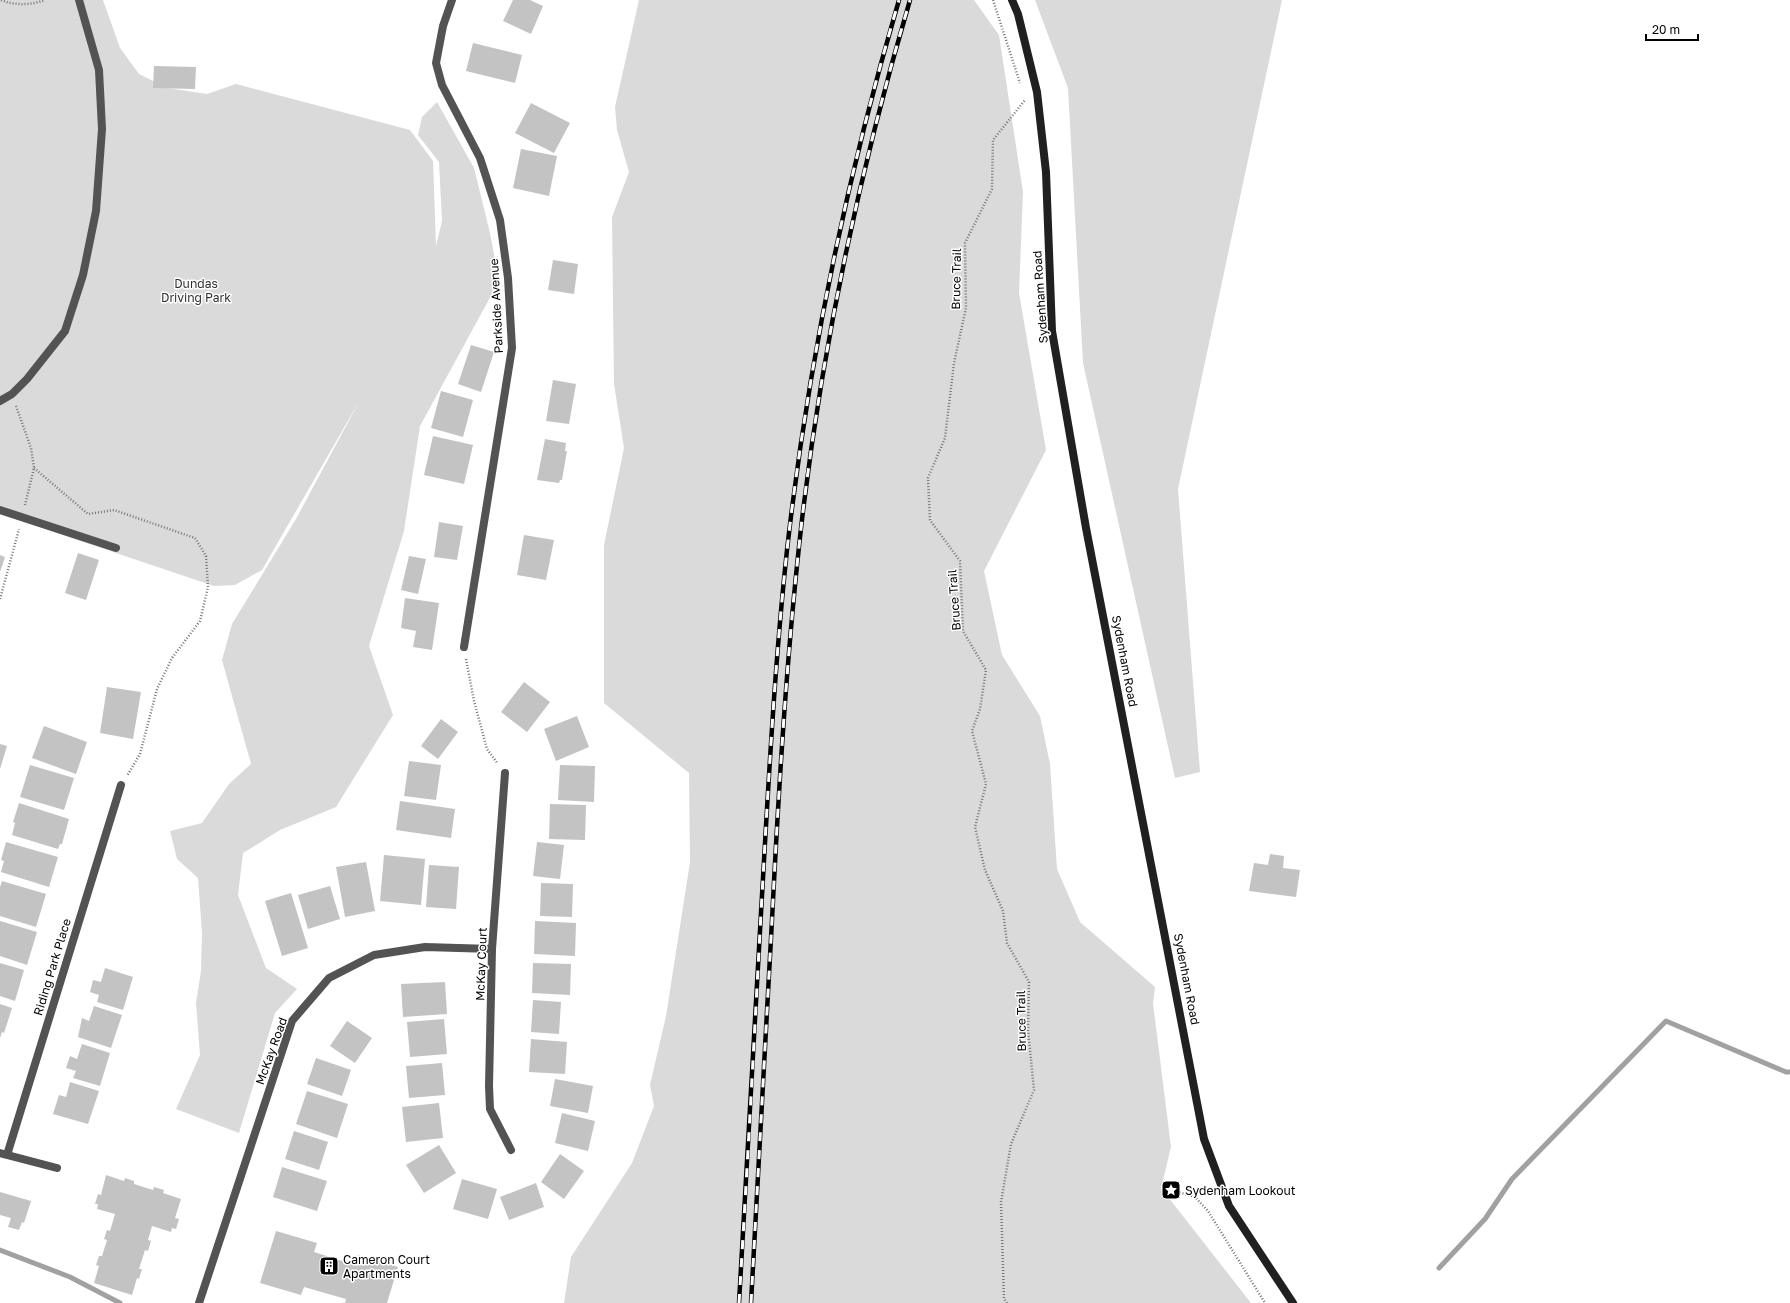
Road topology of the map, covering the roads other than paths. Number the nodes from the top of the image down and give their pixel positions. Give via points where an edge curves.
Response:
1 (79, 0) edge
2 (452, 0) edge
3 (1012, 0) edge
4 (0, 401) edge
5 (0, 510) edge
6 (116, 548) dead end
7 (464, 647) road end
8 (506, 773) road end
9 (121, 785) road end
10 (492, 950) junction
11 (511, 1150) dead end
12 (3, 1154) edge
13 (57, 1168) dead end
14 (199, 1303) edge
15 (1293, 1303) edge

1 - 4 street via 99,70 102,129 96,211 83,275 65,331 27,379 12,394
2 - 7 street, Parkside Avenue via 443,26 436,62 442,85 480,158 500,220 508,278 512,348
3 - 15 main road, Sydenham Road via 1018,14 1037,92 1046,172 1052,331 1086,528 1204,1139 1229,1206
5 - 6 street
8 - 10 street, McKay Court
9 - 12 street, Riding Park Place
10 - 11 street, McKay Court via 490,1109
10 - 14 street, McKay Road via 425,947 374,955 329,978 292,1021
12 - 13 street

